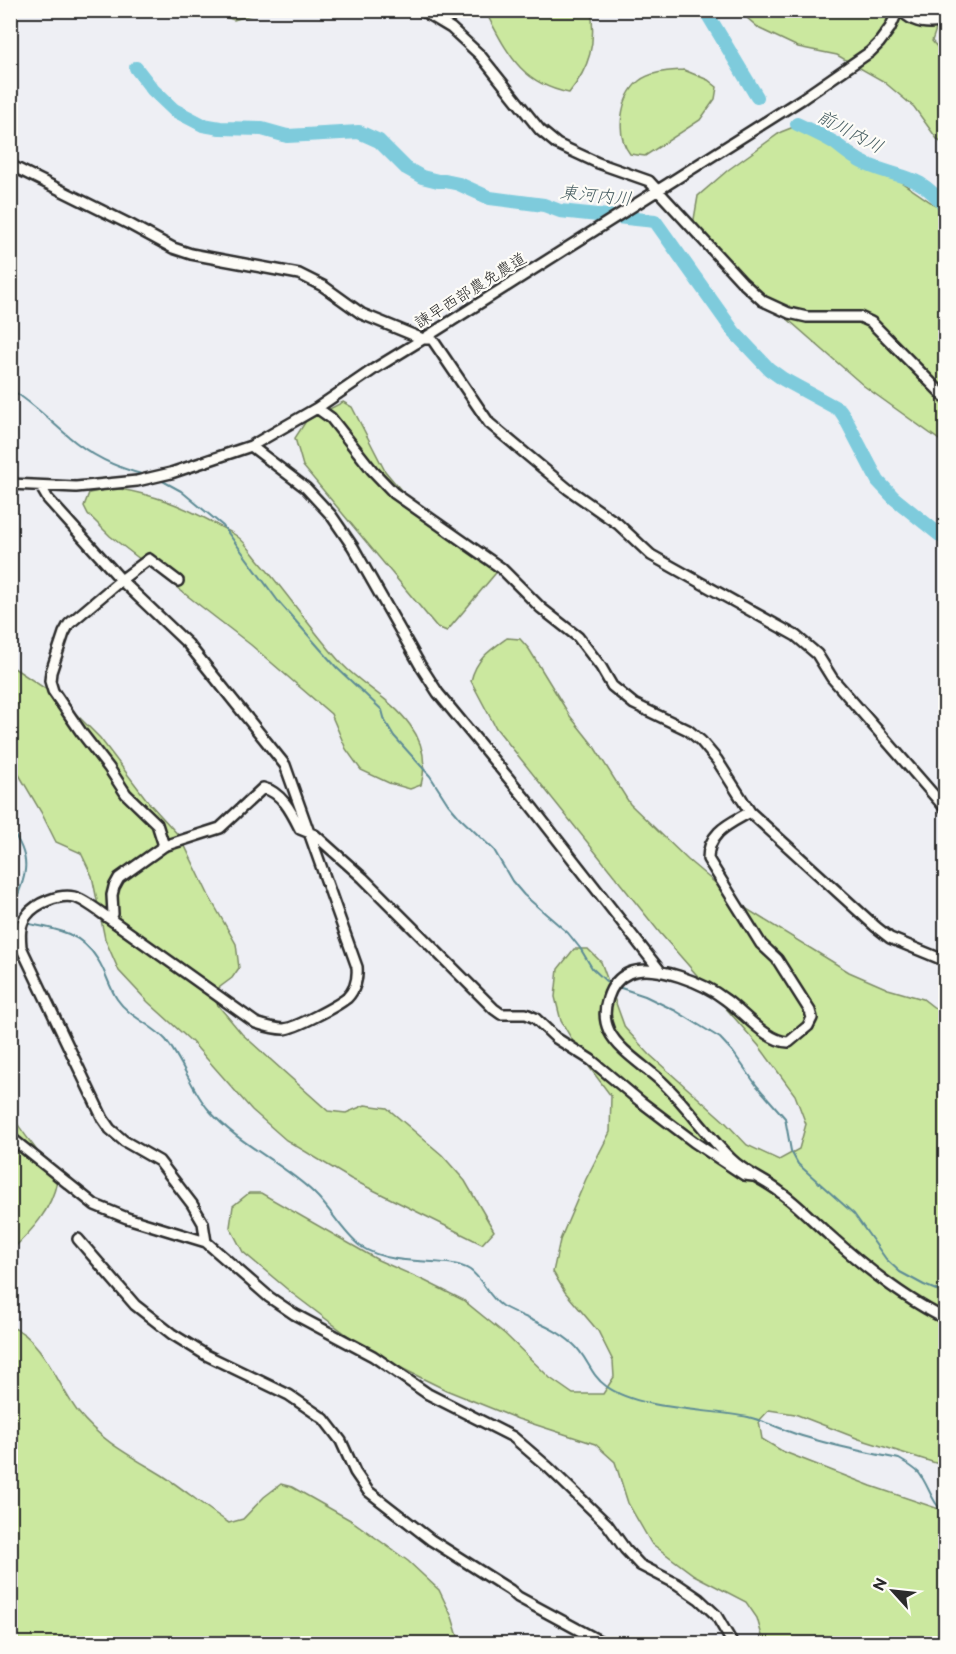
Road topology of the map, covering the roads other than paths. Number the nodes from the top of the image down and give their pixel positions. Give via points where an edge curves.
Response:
1 (421, 10) edge
2 (901, 12) edge
3 (945, 21) edge
4 (10, 165) edge
5 (658, 190) junction
6 (423, 339) junction
7 (945, 398) edge
8 (317, 408) junction
9 (251, 446) junction
10 (10, 484) edge
11 (41, 487) junction
12 (121, 580) junction
13 (178, 580) dead end
14 (945, 809) edge
15 (750, 812) junction
16 (309, 834) junction
17 (164, 846) junction
18 (110, 919) junction
19 (945, 962) edge
20 (661, 972) junction
21 (10, 1137) edge
22 (753, 1176) junction
23 (78, 1239) dead end
24 (206, 1242) junction
25 (945, 1319) edge
26 (605, 1644) edge
27 (733, 1644) edge

1 - 5 street via 451,28 480,55 540,130 556,144 649,181
2 - 3 street via 912,20 932,24
2 - 5 street, 諫早西部農免農道 via 870,52
4 - 6 street via 173,248 299,274 362,314
5 - 6 street, 諫早西部農免農道
5 - 7 street via 763,301 789,313 860,317 871,322
6 - 8 street, 諫早西部農免農道
6 - 14 street via 432,339 489,423 651,555 809,645 832,678
8 - 9 street, 諫早西部農免農道
8 - 15 street via 394,493 501,568 541,608 578,637 612,686 634,704 688,730 701,741
9 - 11 street, 諫早西部農免農道 via 137,481
9 - 20 street via 306,488 331,515 438,693
10 - 11 street, 諫早西部農免農道
11 - 12 street
12 - 13 street via 149,559
12 - 16 street via 188,644 285,765
12 - 17 street via 69,624 50,681 52,691 126,794 157,824
15 - 19 street via 890,938
15 - 20 street via 721,828 708,849 708,859 761,944 777,959 812,1018 789,1042 781,1042 725,999 700,985
16 - 17 street via 300,829 278,795 263,788 220,828
16 - 18 street via 358,976 347,998 297,1026 285,1029 256,1023
16 - 22 street via 315,835 371,885 494,1009 501,1014 535,1018 694,1142 744,1175
17 - 18 street via 119,878 112,895
18 - 24 street via 75,897 59,897 27,915 20,930 21,947 103,1119 124,1141 159,1161 192,1204 203,1223
20 - 22 street via 644,969 618,979 604,1010 610,1034 683,1104 732,1161
21 - 24 street via 95,1205
22 - 25 street via 781,1192 862,1263
23 - 26 street via 135,1305 172,1334 288,1395 324,1419 341,1441 368,1491 386,1507 518,1598
24 - 27 street via 277,1303 373,1356 428,1394 513,1437 607,1524 640,1565 699,1599 716,1615

